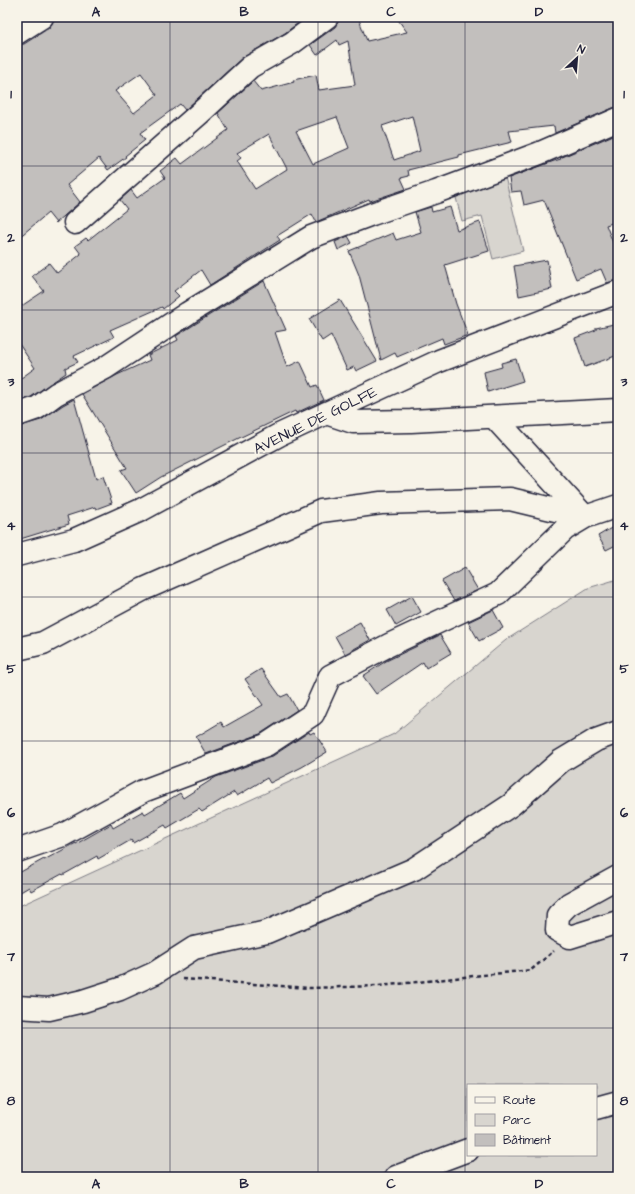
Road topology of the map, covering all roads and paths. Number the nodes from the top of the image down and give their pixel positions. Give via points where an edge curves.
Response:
1 (42, 17) edge
2 (327, 17) edge
3 (17, 33) edge
4 (618, 119) edge
5 (75, 223) dead end
6 (618, 292) edge
7 (618, 410) edge
8 (326, 413) junction
9 (17, 415) edge
10 (494, 417) junction
11 (618, 506) edge
12 (585, 517) junction
13 (17, 555) edge
14 (17, 649) edge
15 (618, 732) edge
16 (17, 851) edge
17 (618, 877) edge
18 (618, 922) edge
19 (570, 937) junction
20 (155, 973) junction
21 (17, 1007) edge
22 (618, 1102) edge
23 (597, 1108) edge
24 (467, 1150) edge
25 (396, 1177) edge

1 - 3 street
2 - 5 street via 292,43 250,67
4 - 9 street via 540,153 311,237 105,368 56,394 37,408
6 - 8 street, AVENUE DE GOLFE via 439,361
7 - 10 street
8 - 10 street via 354,422
8 - 13 street, AVENUE DE GOLFE via 279,435 141,510 74,540
10 - 12 street
11 - 12 street
12 - 14 street via 510,499 381,502 321,511 144,589 43,643
12 - 16 street via 565,529 498,594 330,676 313,714 266,745 143,791 63,835
15 - 20 street via 596,740 561,761 511,806 414,869 267,932 194,948
17 - 19 street via 569,904 558,915 557,930
18 - 19 street
19 - 20 path via 531,970 379,986 309,988 175,978
20 - 21 street via 120,989 83,1001 49,1009
22 - 23 street
24 - 25 street

